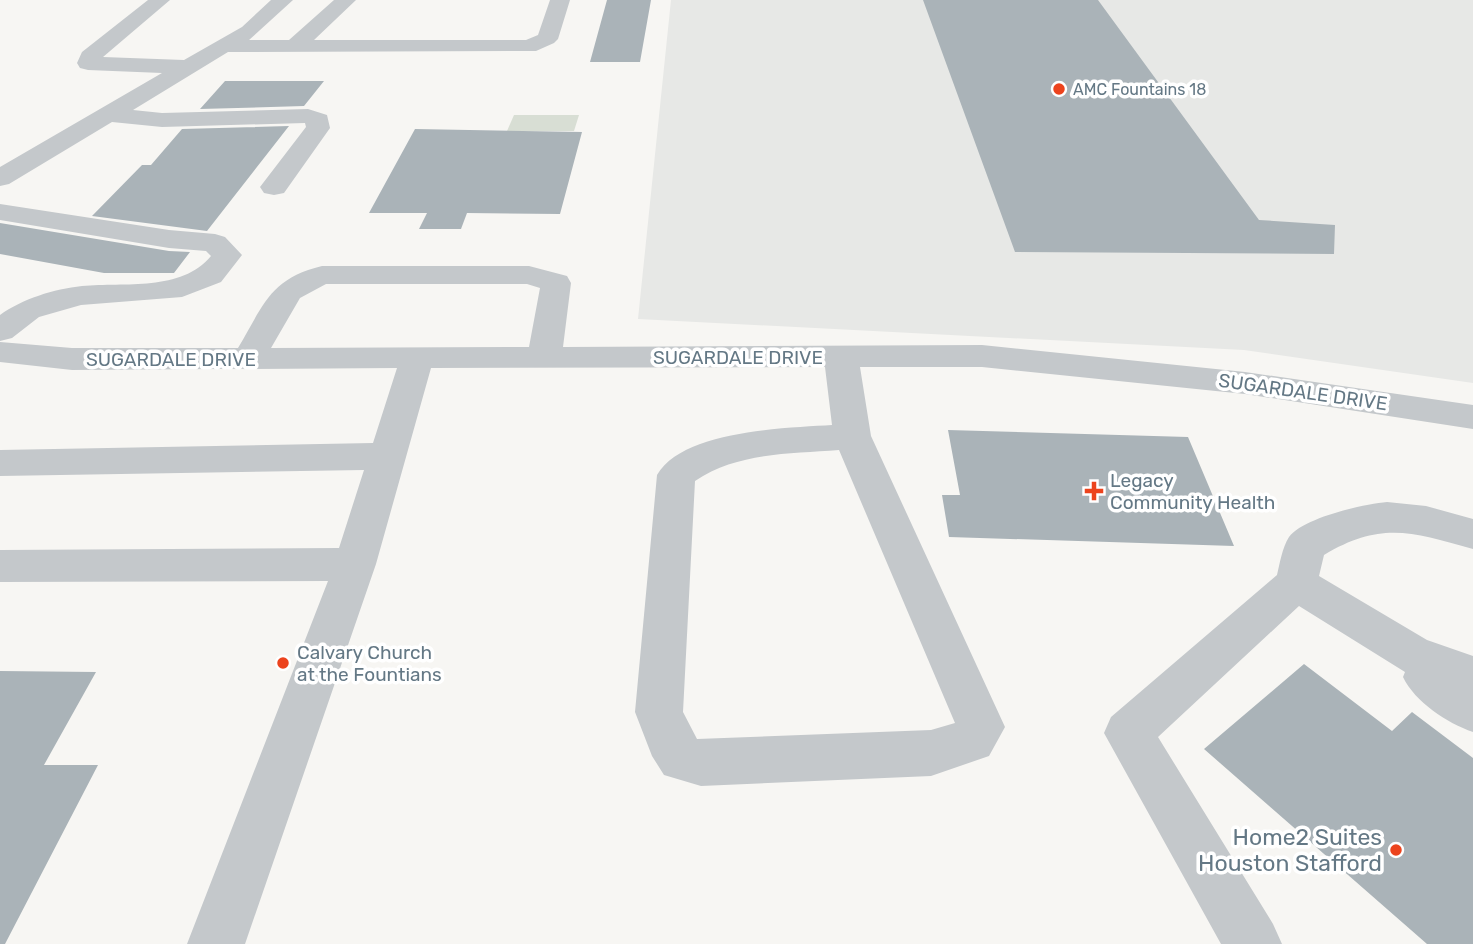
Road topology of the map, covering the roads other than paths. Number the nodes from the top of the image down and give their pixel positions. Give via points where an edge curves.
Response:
1 (160, 0) edge
2 (283, 0) edge
3 (346, 0) edge
4 (560, 0) edge
5 (226, 19) dead end
6 (222, 46) junction
7 (293, 47) junction
8 (178, 66) junction
9 (105, 114) junction
10 (3, 174) edge
11 (274, 187) dead end
12 (0, 212) edge
13 (0, 331) edge
14 (0, 352) edge
15 (841, 357) junction
16 (417, 358) junction
17 (544, 358) junction
18 (248, 359) junction
19 (1473, 417) edge
20 (852, 436) junction
21 (388, 456) junction
22 (0, 463) edge
23 (1473, 534) edge
24 (355, 564) junction
25 (0, 566) edge
26 (1296, 583) junction
27 (1415, 656) junction
28 (1473, 682) edge
29 (1473, 711) edge
30 (215, 944) edge
31 (1253, 944) edge

1 - 8 street via 88,63
2 - 6 street via 249,31
3 - 7 street
4 - 7 street via 547,39 528,46
5 - 8 street
6 - 7 street
6 - 8 street
8 - 9 street
9 - 10 street
9 - 11 street via 162,120 309,116 318,120 318,128
12 - 13 street via 215,243 227,255 210,276 171,290 79,296 28,310
14 - 18 street, SUGARDALE DRIVE via 72,359
15 - 17 street, SUGARDALE DRIVE
15 - 19 street, SUGARDALE DRIVE via 982,356 1245,383
15 - 20 street
16 - 17 street, SUGARDALE DRIVE
16 - 18 street, SUGARDALE DRIVE
16 - 21 street
17 - 18 street via 556,283 529,275 322,275 288,292
20 - 20 street via 981,727 972,740 931,753 701,763 682,759 659,712 676,475 726,449
21 - 22 street
21 - 24 street
23 - 26 street via 1412,518 1369,516 1333,528 1306,546
24 - 25 street
24 - 30 street
26 - 27 street
26 - 31 street via 1128,733
27 - 28 street via 1451,666
27 - 29 street via 1426,677

